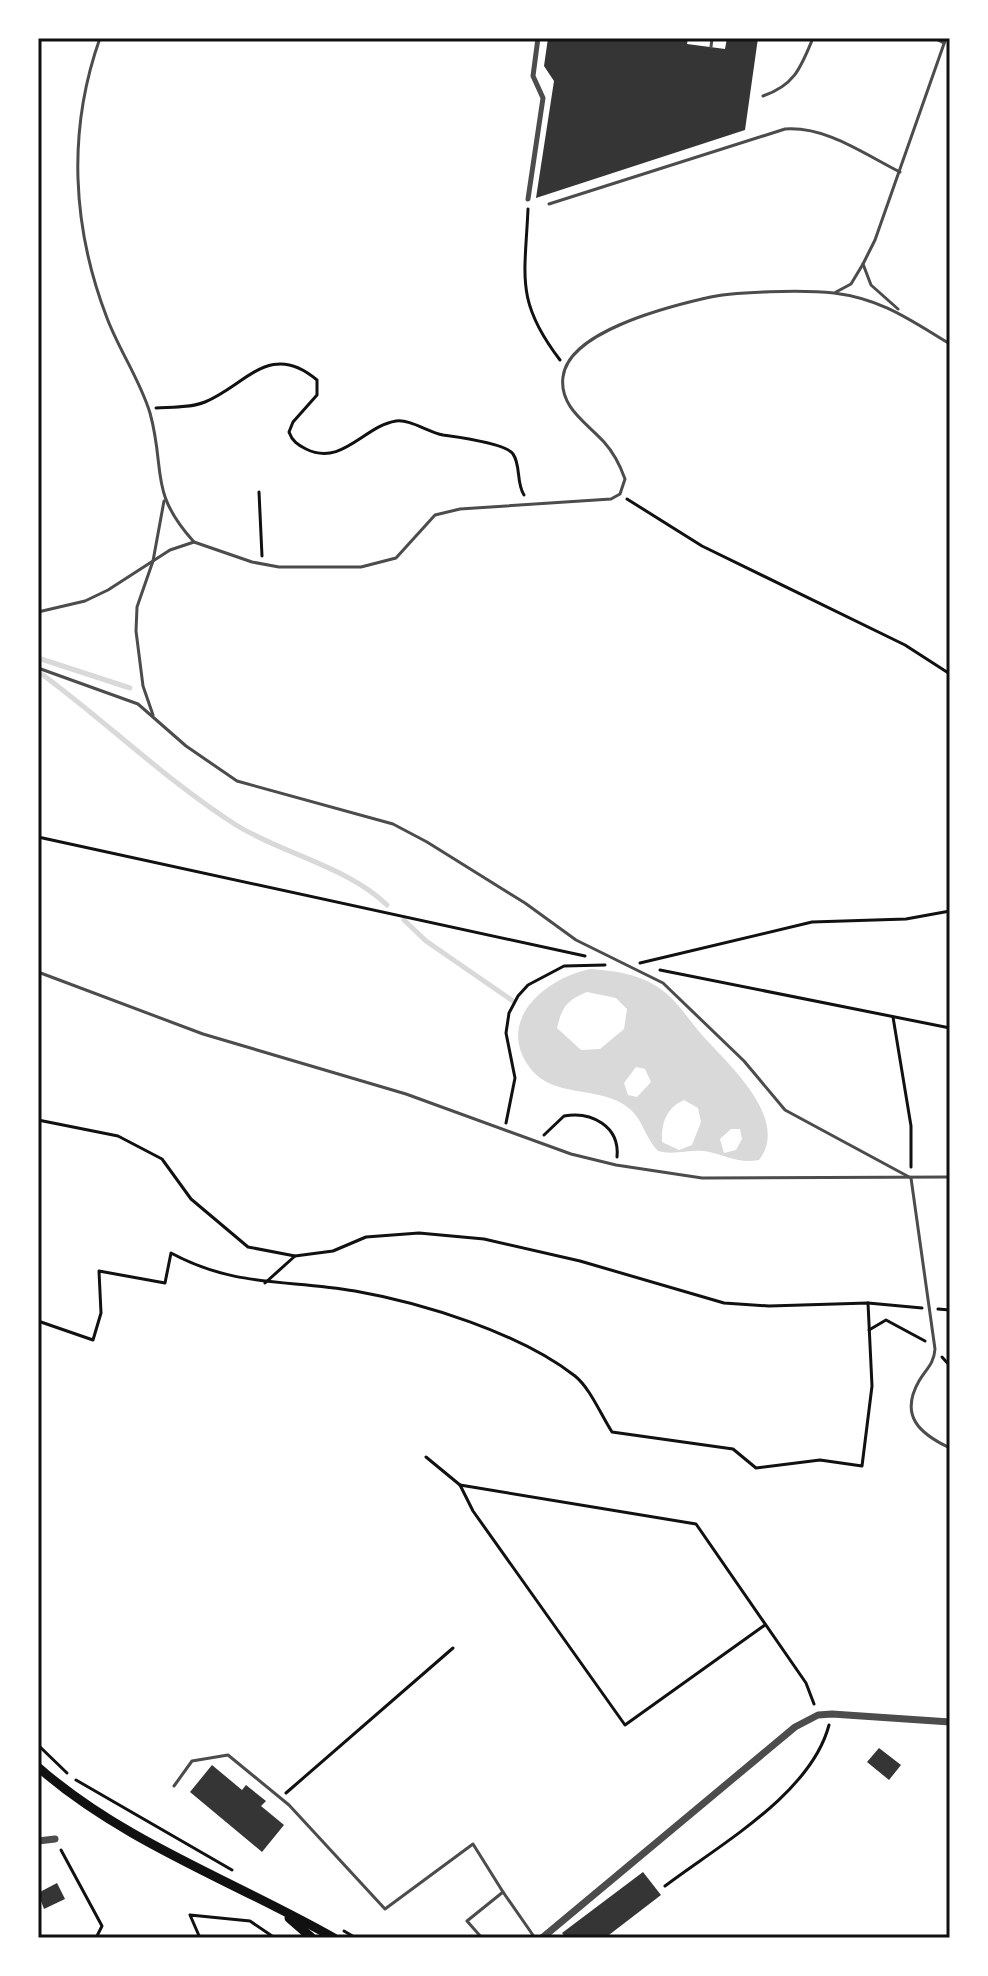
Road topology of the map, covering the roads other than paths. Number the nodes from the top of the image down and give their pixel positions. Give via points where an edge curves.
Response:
1 (538, 38) edge
2 (712, 38) edge
3 (813, 38) edge
4 (934, 38) edge
5 (99, 39) edge
6 (945, 40) edge
7 (711, 47) dead end
8 (763, 96) dead end
9 (900, 172) junction
10 (528, 199) dead end
11 (549, 204) dead end
12 (863, 264) junction
13 (834, 293) junction
14 (902, 312) junction
15 (950, 344) edge
16 (164, 501) junction
17 (194, 542) junction
18 (153, 561) junction
19 (38, 612) edge
20 (38, 668) edge
21 (153, 715) junction
22 (38, 972) edge
23 (950, 1177) edge
24 (911, 1178) junction
25 (950, 1448) edge
26 (950, 1722) edge
27 (38, 1767) edge
28 (174, 1786) dead end
29 (55, 1839) road end
30 (38, 1841) edge
31 (503, 1892) junction
32 (281, 1910) junction
33 (312, 1938) edge
34 (334, 1938) edge
35 (482, 1938) edge
36 (535, 1938) edge
37 (542, 1938) edge

1 - 10 street via 533,76 543,98
2 - 7 lane
3 - 8 lane via 797,76
4 - 6 lane
5 - 16 lane via 78,127 75,173 80,213 107,318 149,412
6 - 9 lane
9 - 11 lane via 821,133 785,129
9 - 12 lane
12 - 13 lane via 851,284
12 - 14 lane via 871,285
13 - 14 lane
13 - 17 lane via 708,297 616,327 582,344 563,378 569,405 616,458 625,479 620,494 611,499 435,515 396,558 384,563 311,569 262,564
14 - 15 lane
16 - 17 lane
16 - 18 lane
17 - 18 lane
18 - 19 lane via 85,601
18 - 21 lane via 137,607 136,631 143,686
20 - 21 lane via 138,704
21 - 24 lane via 237,781 393,824 576,940 663,983 744,1061 785,1110
22 - 24 lane via 203,1034 406,1094 616,1165 702,1178
23 - 24 lane
24 - 25 lane via 935,1349 934,1361 911,1399 913,1414 923,1436
26 - 37 street via 832,1714 795,1727
27 - 32 main road via 141,1837
28 - 31 lane via 192,1761 228,1755 280,1798 385,1909 473,1844
29 - 30 street
31 - 35 lane via 467,1921
31 - 36 lane
32 - 33 main road
32 - 34 main road

